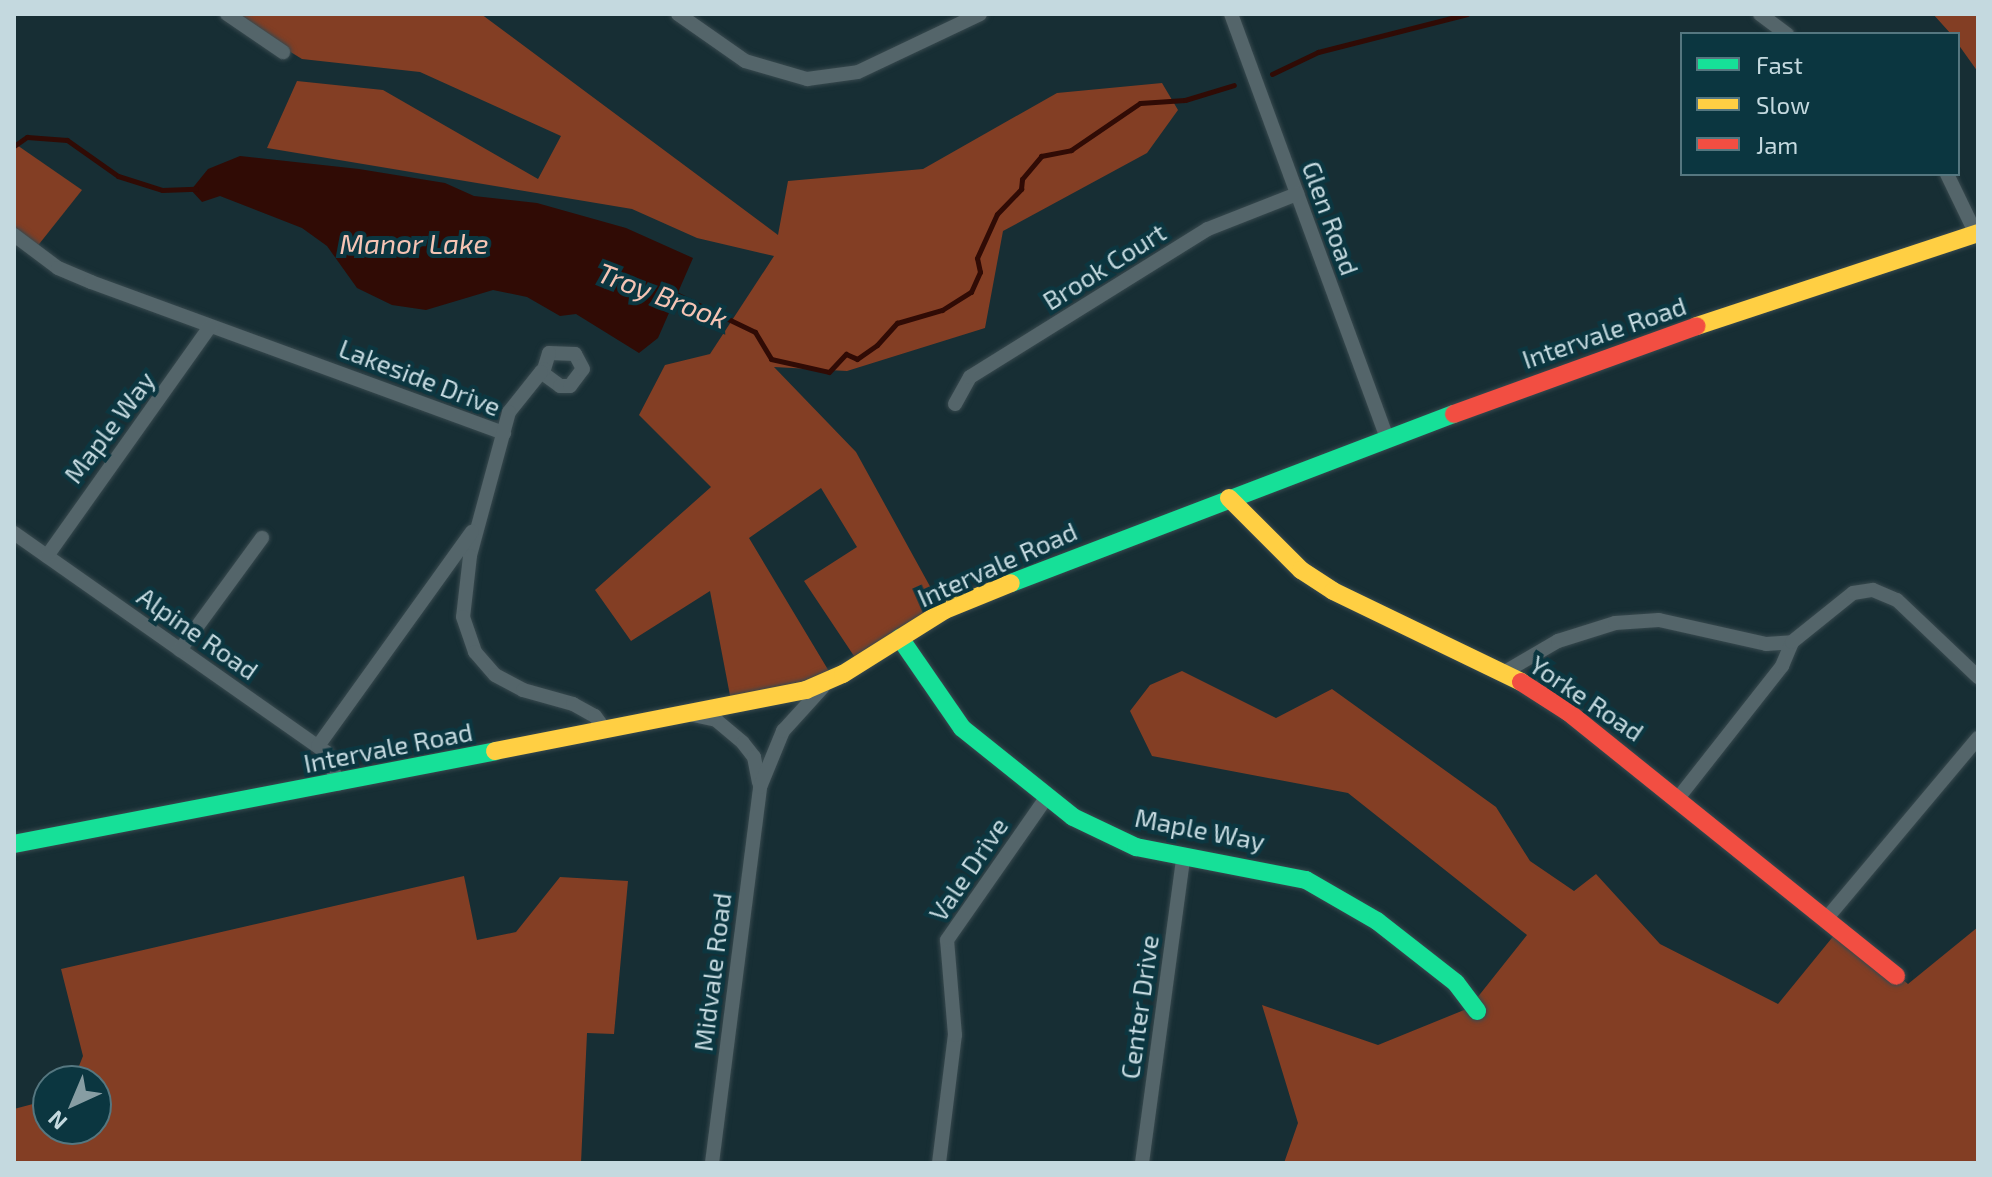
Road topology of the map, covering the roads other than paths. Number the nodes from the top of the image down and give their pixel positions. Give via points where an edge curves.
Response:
1 (227, 14) edge
2 (678, 14) edge
3 (980, 14) edge
4 (1231, 14) edge
5 (1760, 14) edge
6 (1784, 32) edge
7 (283, 52) dead end
8 (1948, 176) edge
9 (1297, 194) junction
10 (1977, 233) edge
11 (14, 235) edge
12 (210, 327) junction
13 (541, 372) dead end
14 (955, 404) dead end
15 (504, 433) junction
16 (1387, 438) junction
17 (1229, 498) junction
18 (479, 522) junction
19 (14, 533) edge
20 (262, 538) dead end
21 (47, 556) junction
22 (900, 638) junction
23 (1792, 642) junction
24 (180, 650) junction
25 (1503, 673) junction
26 (843, 674) junction
27 (1978, 677) edge
28 (688, 714) junction
29 (605, 730) junction
30 (1978, 738) edge
31 (318, 746) junction
32 (338, 784) junction
33 (760, 787) junction
34 (1679, 797) junction
35 (1046, 798) junction
36 (14, 844) edge
37 (1183, 858) junction
38 (1827, 918) junction
39 (1896, 976) dead end
40 (1477, 1011) dead end
41 (712, 1163) edge
42 (939, 1163) edge
43 (1142, 1163) edge

1 - 7 street
2 - 3 street via 745,61 807,79 858,72
4 - 9 street, Glen Road
5 - 6 street
8 - 10 street
9 - 14 street, Brook Court via 1208,229 970,377
9 - 16 street, Glen Road
10 - 16 street, Intervale Road via 1607,356
11 - 12 street, Lakeside Drive via 58,268
12 - 15 street, Lakeside Drive
12 - 21 street, Maple Way
13 - 15 street via 509,412
15 - 18 street, Lakeside Drive
16 - 17 street, Intervale Road
17 - 22 street, Intervale Road via 984,593
17 - 25 street, Yorke Road via 1301,570 1333,591
18 - 29 street, Lakeside Drive via 462,602 475,652 513,686 573,704 595,716
18 - 31 street
19 - 21 street, Alpine Road
20 - 24 street
21 - 24 street, Alpine Road
22 - 26 street, Intervale Road
22 - 35 street, Maple Way via 962,728
23 - 25 street via 1766,644 1689,625 1638,620 1587,629
23 - 27 street via 1857,592 1873,590 1897,600
23 - 34 street via 1782,666
24 - 31 street, Alpine Road
25 - 34 street, Yorke Road via 1568,712
26 - 28 street, Intervale Road via 772,699
26 - 33 street, Midvale Road via 795,715 773,749
28 - 29 street, Intervale Road
28 - 33 street, Midvale Road via 716,720 743,743 754,757
29 - 32 street, Intervale Road
30 - 38 street
31 - 32 street, Alpine Road via 326,752
32 - 36 street, Intervale Road
33 - 41 street, Midvale Road
34 - 38 street, Yorke Road
35 - 37 street, Maple Way via 1104,834
35 - 42 street, Vale Drive via 947,940 955,1035
37 - 40 street, Maple Way via 1306,880 1377,921 1456,983
37 - 43 street, Center Drive
38 - 39 street, Yorke Road

